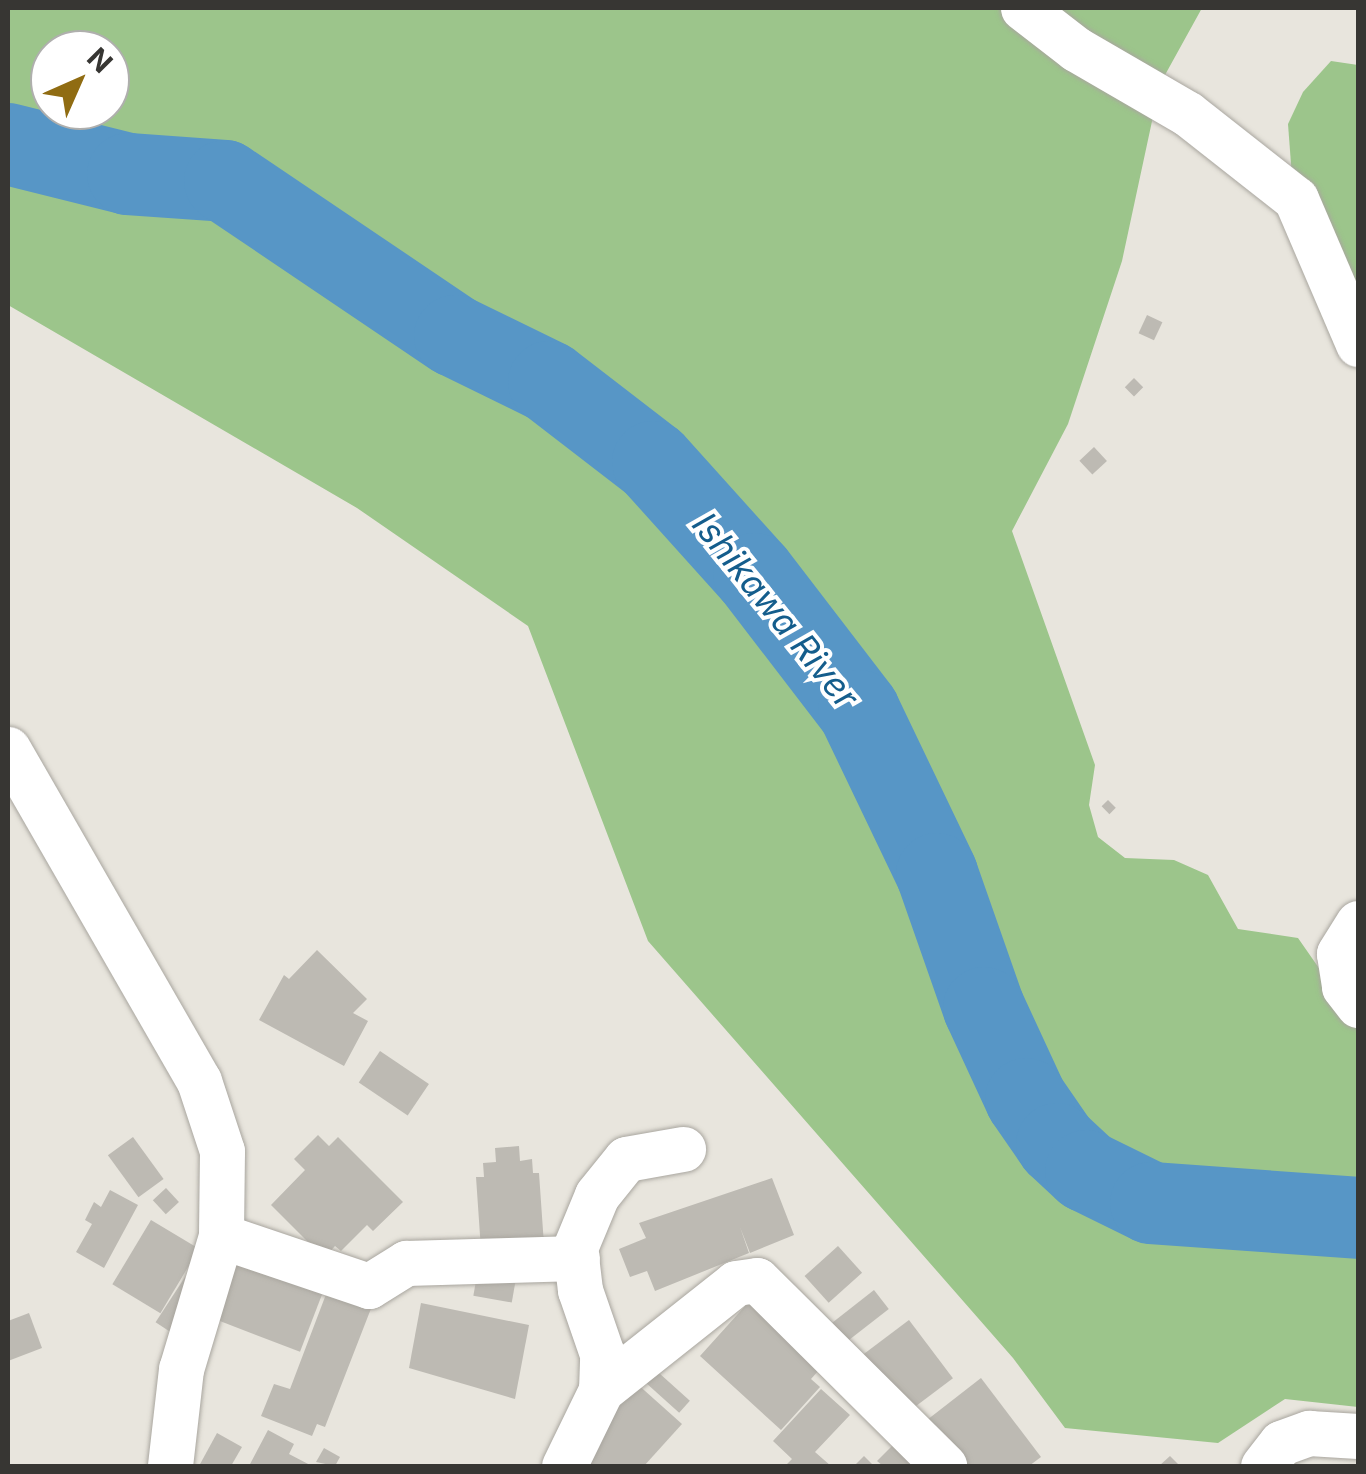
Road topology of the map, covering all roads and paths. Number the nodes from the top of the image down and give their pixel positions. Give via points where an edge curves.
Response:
1 (1024, 8) edge
2 (1358, 344) edge
3 (8, 750) edge
4 (1358, 923) edge
5 (1358, 1004) edge
6 (683, 1149) dead end
7 (221, 1236) junction
8 (576, 1258) junction
9 (601, 1390) junction
10 (1358, 1436) edge
11 (170, 1466) edge
12 (564, 1466) edge
13 (944, 1466) edge
14 (1263, 1466) edge

1 - 2 street via 1076,48 1188,114 1296,199
3 - 7 street via 200,1081 222,1152
4 - 5 street via 1339,954 1344,987
6 - 8 street via 626,1159 597,1195
7 - 8 street via 369,1286 406,1263
7 - 11 street via 181,1369
8 - 9 street via 602,1354
9 - 12 street
9 - 13 street via 736,1284 757,1280
10 - 14 street via 1309,1433 1281,1443

